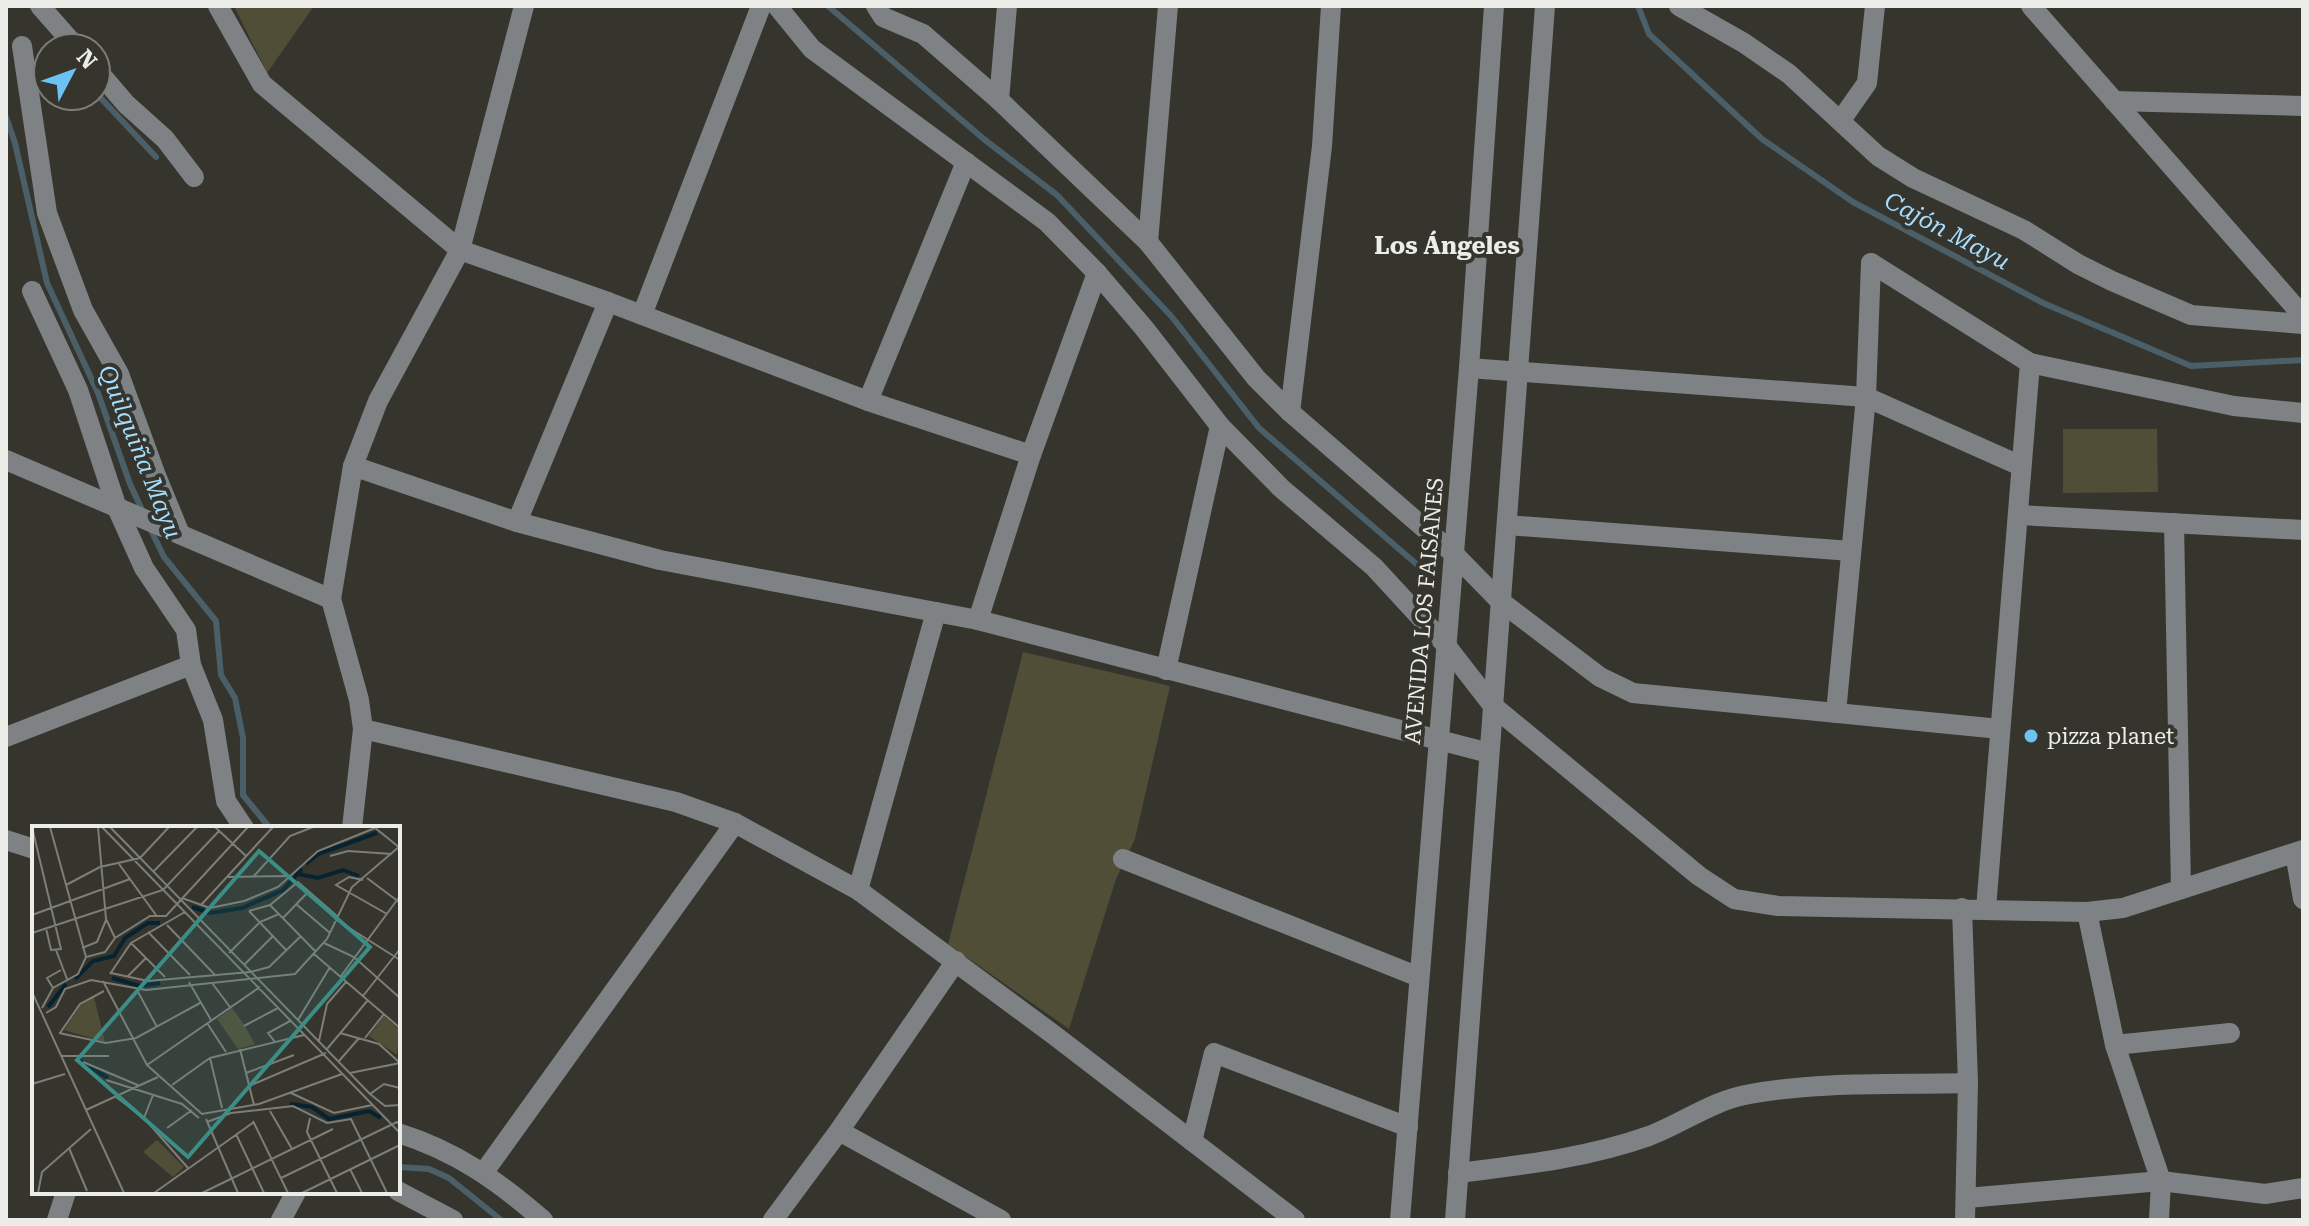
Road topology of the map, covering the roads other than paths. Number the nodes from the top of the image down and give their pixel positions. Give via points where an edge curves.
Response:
1 (40, 6) edge
2 (218, 6) edge
3 (524, 6) edge
4 (761, 6) edge
5 (777, 6) edge
6 (876, 6) edge
7 (1007, 6) edge
8 (1168, 6) edge
9 (1331, 6) edge
10 (1494, 6) edge
11 (1545, 6) edge
12 (1679, 6) edge
13 (1875, 6) edge
14 (2031, 6) edge
15 (63, 32) edge
16 (22, 46) dead end
17 (112, 88) edge
18 (999, 100) junction
19 (2114, 101) junction
20 (2303, 106) edge
21 (1841, 120) junction
22 (966, 162) junction
23 (194, 177) dead end
24 (1148, 242) junction
25 (460, 250) junction
26 (1097, 273) junction
27 (32, 291) dead end
28 (608, 302) junction
29 (642, 315) junction
30 (2303, 316) edge
31 (2303, 324) edge
32 (2030, 363) junction
33 (1469, 368) junction
34 (1520, 371) junction
35 (1866, 397) junction
36 (868, 401) junction
37 (1290, 412) junction
38 (2303, 413) edge
39 (1220, 426) junction
40 (1031, 455) junction
41 (6, 460) edge
42 (353, 466) junction
43 (2021, 466) junction
44 (117, 508) junction
45 (2018, 515) junction
46 (517, 522) junction
47 (2174, 523) junction
48 (1507, 525) junction
49 (2303, 530) edge
50 (180, 534) junction
51 (1851, 551) junction
52 (1453, 553) junction
53 (331, 599) junction
54 (1500, 601) junction
55 (936, 612) junction
56 (978, 620) junction
57 (1445, 644) junction
58 (191, 665) junction
59 (1166, 670) junction
60 (1493, 706) junction
61 (1836, 713) junction
62 (363, 729) junction
63 (2000, 729) junction
64 (6, 737) edge
65 (1438, 740) junction
66 (1489, 753) junction
67 (735, 823) junction
68 (243, 826) edge
69 (352, 826) edge
70 (6, 840) edge
71 (32, 848) edge
72 (2299, 851) edge
73 (1123, 859) dead end
74 (2181, 889) junction
75 (858, 890) junction
76 (2303, 899) edge
77 (1962, 908) junction
78 (1986, 909) junction
79 (2087, 912) junction
80 (956, 961) junction
81 (1419, 977) junction
82 (2230, 1033) dead end
83 (2115, 1045) junction
84 (1968, 1083) junction
85 (1408, 1127) junction
86 (839, 1131) junction
87 (400, 1134) edge
88 (1192, 1141) junction
89 (484, 1172) junction
90 (1458, 1173) junction
91 (2161, 1181) junction
92 (2303, 1188) edge
93 (400, 1192) edge
94 (65, 1194) edge
95 (295, 1194) edge
96 (1967, 1198) junction
97 (57, 1220) edge
98 (281, 1220) edge
99 (453, 1220) edge
100 (543, 1220) edge
101 (773, 1220) edge
102 (1001, 1220) edge
103 (1295, 1220) edge
104 (1400, 1220) edge
105 (1455, 1220) edge
106 (1965, 1220) edge
107 (2159, 1220) edge

1 - 15 street
2 - 25 street via 262,84
3 - 25 street
4 - 29 street
5 - 22 street via 812,49
6 - 18 street via 883,17 923,34
7 - 18 street
8 - 24 street
9 - 37 street via 1322,146
10 - 33 street, AVENIDA LOS FAISANES
11 - 34 street
12 - 21 street via 1777,66
13 - 21 street via 1867,83
14 - 19 street
16 - 50 street via 47,213 83,310 119,374
17 - 23 street via 165,139
18 - 24 street
19 - 20 street
19 - 30 street
21 - 31 street via 1878,156 1913,178 2024,230 2112,281 2191,315
22 - 26 street via 1047,222
22 - 36 street
24 - 37 street via 1256,378
25 - 28 street
25 - 42 street via 378,401
26 - 39 street
26 - 40 street
27 - 44 street via 78,390
28 - 29 street
28 - 46 street
29 - 36 street
32 - 35 street via 1871,263
32 - 38 street via 2234,406
32 - 43 street
33 - 34 street
33 - 52 street, AVENIDA LOS FAISANES
34 - 35 street
34 - 48 street
35 - 43 street
35 - 51 street
36 - 40 street
37 - 52 street
39 - 57 street via 1281,488 1374,567
39 - 59 street
40 - 56 street
41 - 44 street
42 - 46 street
42 - 53 street
43 - 45 street
44 - 50 street
44 - 58 street via 144,568 186,630
45 - 47 street
45 - 63 street
46 - 55 street via 660,560
47 - 49 street
47 - 74 street
48 - 51 street
48 - 54 street
50 - 53 street
51 - 61 street
52 - 54 street
52 - 57 street, AVENIDA LOS FAISANES
53 - 62 street
54 - 60 street
54 - 61 street via 1600,677 1633,693
55 - 56 street
55 - 75 street
56 - 59 street
57 - 60 street
57 - 65 street, AVENIDA LOS FAISANES
58 - 64 street
58 - 68 street via 213,720 226,801
59 - 65 street
60 - 66 street
60 - 77 street via 1734,899 1778,906
61 - 63 street
62 - 67 street via 676,802
62 - 69 street
63 - 78 street
65 - 66 street
65 - 81 street, AVENIDA LOS FAISANES
66 - 90 street
67 - 75 street
67 - 89 street
70 - 71 street
72 - 74 street
72 - 76 street
73 - 81 street
74 - 79 street via 2123,908
75 - 80 street
77 - 78 street
77 - 84 street
78 - 79 street
79 - 83 street
80 - 86 street
80 - 88 street
81 - 85 street, AVENIDA LOS FAISANES
82 - 83 street
83 - 91 street
84 - 90 street via 1747,1094 1651,1135 1562,1160
84 - 96 street
85 - 88 street via 1214,1053
85 - 104 street, AVENIDA LOS FAISANES
86 - 101 street
86 - 102 street
87 - 89 street via 428,1142
88 - 103 street
89 - 100 street
90 - 105 street
91 - 92 street via 2265,1194
91 - 96 street
91 - 107 street
93 - 99 street
94 - 97 street
95 - 98 street
96 - 106 street

